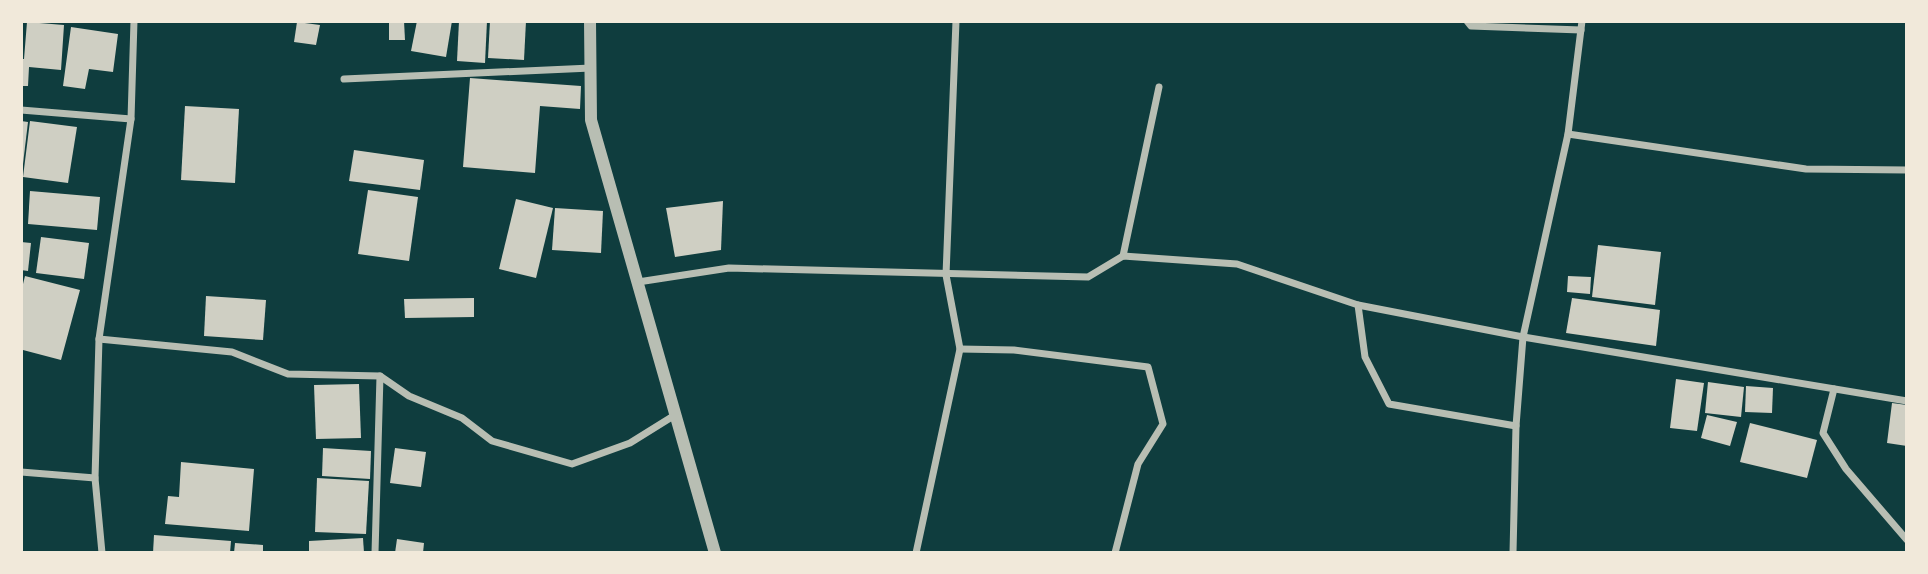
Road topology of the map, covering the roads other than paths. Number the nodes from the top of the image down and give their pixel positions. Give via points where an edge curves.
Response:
1 (134, 21) edge
2 (590, 21) edge
3 (956, 21) edge
4 (1467, 21) edge
5 (1583, 21) edge
6 (1581, 30) junction
7 (591, 68) junction
8 (344, 79) dead end
9 (1159, 88) dead end
10 (21, 110) edge
11 (131, 120) junction
12 (1567, 134) junction
13 (1907, 170) edge
14 (1123, 256) junction
15 (946, 275) junction
16 (638, 282) junction
17 (1358, 305) junction
18 (1523, 337) junction
19 (99, 339) junction
20 (960, 349) junction
21 (380, 376) junction
22 (1833, 389) junction
23 (1907, 401) edge
24 (675, 415) junction
25 (1516, 426) junction
26 (21, 472) edge
27 (95, 478) junction
28 (1907, 540) edge
29 (103, 553) edge
30 (376, 553) edge
31 (715, 553) edge
32 (916, 553) edge
33 (1115, 553) edge
34 (1513, 553) edge

1 - 11 street
2 - 7 street
3 - 15 street
4 - 6 street via 1471,26
5 - 6 street
6 - 12 street
7 - 8 street
7 - 16 street via 591,120
9 - 14 street
10 - 11 street
11 - 19 street
12 - 13 street via 1806,169
12 - 18 street
14 - 15 street via 1088,277
14 - 17 street via 1237,264
15 - 16 street via 729,268
15 - 20 street
16 - 24 street
17 - 18 street
17 - 25 street via 1365,356 1389,404
18 - 22 street
18 - 25 street
19 - 21 street via 232,352 288,374
19 - 27 street
20 - 32 street
20 - 33 street via 1014,350 1148,367 1163,424 1138,464
21 - 24 street via 409,396 462,418 492,441 572,464 630,443
21 - 30 street
22 - 23 street
22 - 28 street via 1823,433 1846,469
24 - 31 street
25 - 34 street
26 - 27 street
27 - 29 street

